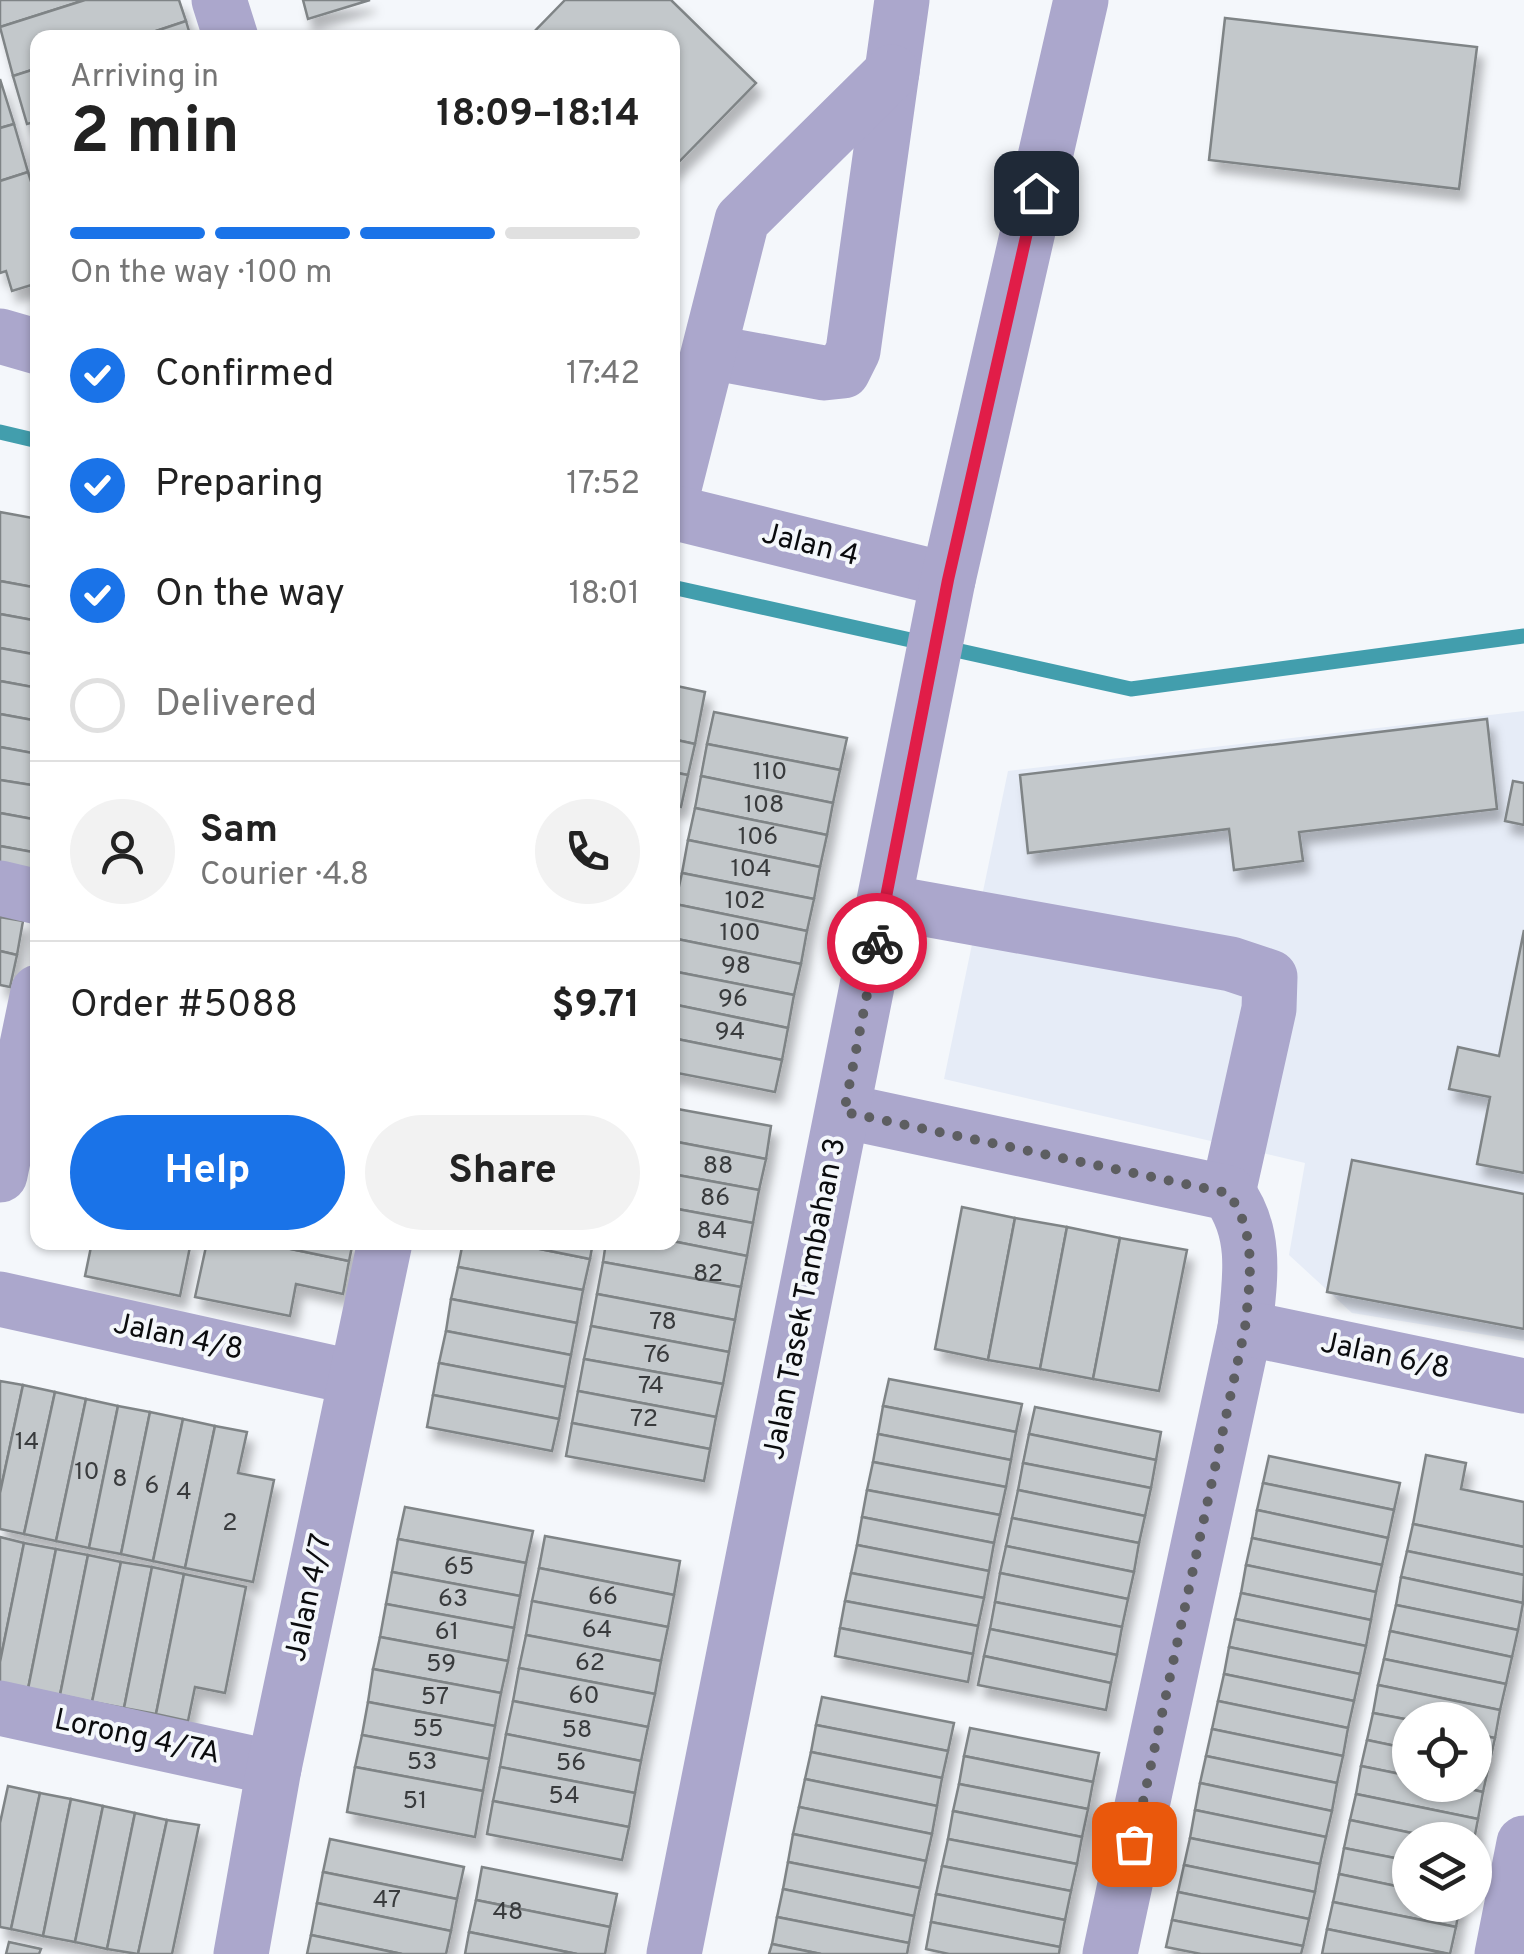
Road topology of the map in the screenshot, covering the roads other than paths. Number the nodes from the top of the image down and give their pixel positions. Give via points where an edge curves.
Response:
1 (219, 0) edge
2 (902, 0) edge
3 (1080, 0) edge
4 (228, 30) edge
5 (892, 72) junction
6 (0, 336) edge
7 (30, 344) edge
8 (710, 352) junction
9 (680, 466) edge
10 (680, 515) edge
11 (944, 601) junction
12 (0, 888) edge
13 (30, 894) edge
14 (886, 902) junction
15 (30, 1031) edge
16 (844, 1112) junction
17 (0, 1175) edge
18 (1228, 1193) junction
19 (384, 1250) edge
20 (0, 1299) edge
21 (1245, 1328) junction
22 (356, 1378) junction
23 (1524, 1386) edge
24 (0, 1708) edge
25 (274, 1768) junction
26 (1524, 1843) edge
27 (241, 1954) edge
28 (674, 1954) edge
29 (1110, 1954) edge
30 (1502, 1954) edge

1 - 4 street
2 - 5 street
3 - 11 street, Jalan Tasek Tambahan 3
5 - 8 street via 742,220
5 - 8 street via 853,351 843,371
6 - 7 street
8 - 9 street
10 - 11 street, Jalan 4
11 - 14 street, Jalan Tasek Tambahan 3
12 - 13 street
14 - 16 street, Jalan Tasek Tambahan 3
14 - 18 street via 1231,964 1270,977 1269,1009
15 - 17 street
16 - 18 street
16 - 28 street, Jalan Tasek Tambahan 3
18 - 21 street via 1245,1216 1251,1267
19 - 22 street, Jalan 4/7
20 - 22 street, Jalan 4/8
21 - 23 street, Jalan 6/8
21 - 29 street
22 - 25 street, Jalan 4/7
24 - 25 street, Lorong 4/7A
25 - 27 street, Jalan 4/7
26 - 30 street

